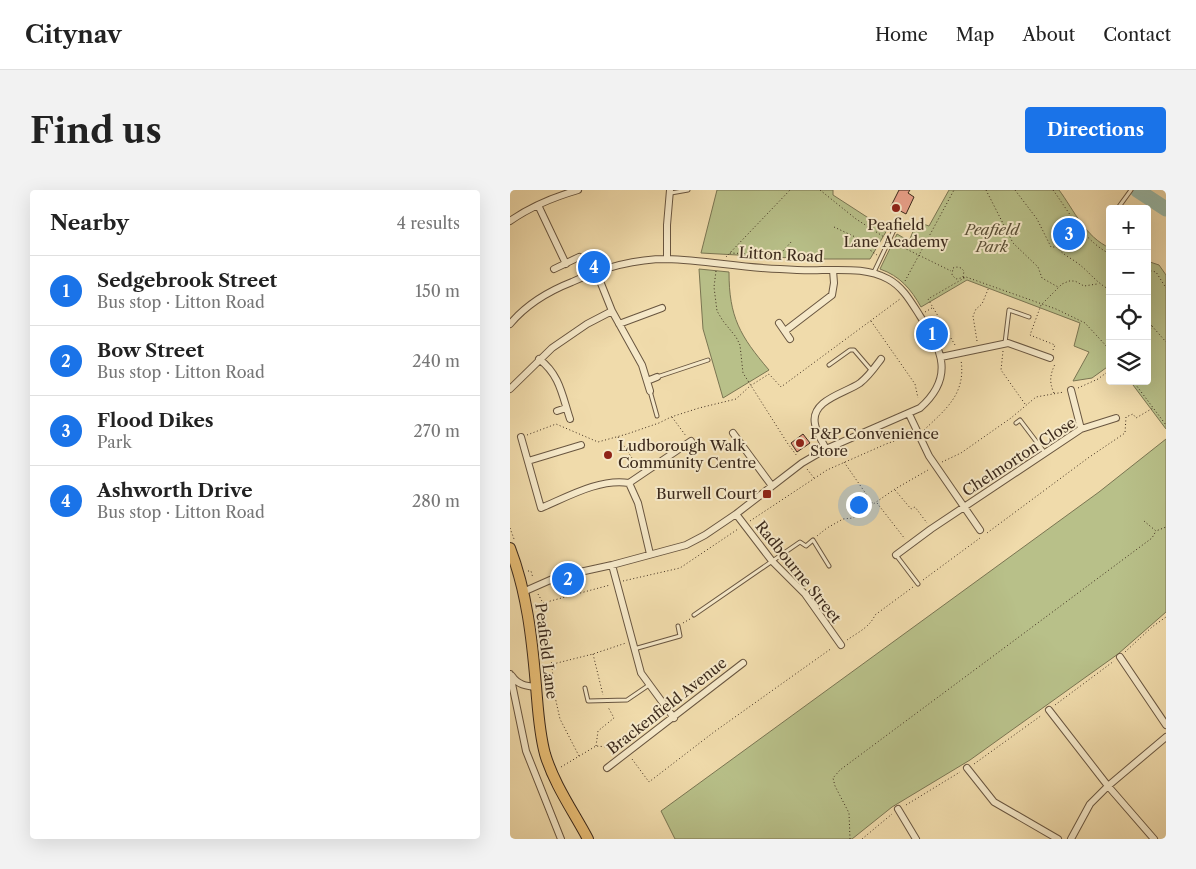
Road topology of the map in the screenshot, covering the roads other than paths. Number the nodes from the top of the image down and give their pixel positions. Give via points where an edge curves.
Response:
1 (578, 190) edge
2 (688, 190) edge
3 (1131, 190) edge
4 (670, 191) edge
5 (538, 205) junction
6 (1120, 205) edge
7 (510, 221) edge
8 (896, 228) dead end
9 (579, 257) dead end
10 (667, 259) junction
11 (566, 264) junction
12 (554, 269) dead end
13 (833, 270) junction
14 (596, 271) junction
15 (874, 274) junction
16 (651, 302) dead end
17 (662, 308) dead end
18 (653, 310) junction
19 (612, 311) junction
20 (1029, 317) dead end
21 (779, 322) dead end
22 (510, 324) edge
23 (619, 324) junction
24 (785, 331) junction
25 (790, 339) dead end
26 (1004, 344) junction
27 (1051, 356) road end
28 (941, 357) junction
29 (539, 359) junction
30 (881, 359) dead end
31 (708, 360) dead end
32 (829, 365) dead end
33 (872, 371) junction
34 (657, 377) joint
35 (647, 381) junction
36 (510, 389) edge
37 (650, 390) joint
38 (1071, 390) road end
39 (566, 408) junction
40 (557, 411) dead end
41 (909, 414) junction
42 (657, 416) dead end
43 (1116, 418) dead end
44 (570, 419) dead end
45 (1016, 423) dead end
46 (1081, 430) junction
47 (733, 433) dead end
48 (521, 437) road end
49 (688, 439) road end
50 (581, 445) dead end
51 (826, 449) junction
52 (1046, 453) junction
53 (528, 461) junction
54 (629, 483) junction
55 (772, 486) junction
56 (965, 508) junction
57 (736, 514) junction
58 (983, 532) road end
59 (510, 548) edge
60 (650, 554) junction
61 (896, 555) joint
62 (772, 562) junction
63 (612, 566) junction
64 (829, 566) dead end
65 (918, 584) road end
66 (523, 592) junction
67 (694, 615) road end
68 (678, 626) road end
69 (840, 644) road end
70 (633, 649) junction
71 (1120, 657) road end
72 (743, 663) dead end
73 (510, 673) edge
74 (649, 685) junction
75 (536, 687) junction
76 (585, 688) dead end
77 (1049, 710) road end
78 (674, 718) junction
79 (1166, 725) edge
80 (1166, 737) edge
81 (607, 768) dead end
82 (967, 768) road end
83 (1108, 786) junction
84 (898, 809) road end
85 (560, 839) edge
86 (588, 839) edge
87 (916, 839) edge
88 (1058, 839) edge
89 (1071, 839) edge
90 (1154, 839) edge

1 - 5 street
2 - 4 lane
3 - 6 lane
4 - 10 street
5 - 7 street
5 - 11 street
8 - 15 lane
9 - 11 street
10 - 13 street, Litton Road via 766,269
10 - 14 street, Litton Road
11 - 12 street
13 - 15 street, Litton Road via 861,270
13 - 24 street via 832,295
14 - 19 street
14 - 22 street, Litton Road via 556,288
15 - 28 street, Litton Road via 887,278 906,294 938,345
16 - 18 street
17 - 18 street
18 - 23 street
19 - 23 street
19 - 29 street via 587,324
20 - 26 lane via 1009,310
21 - 24 street
23 - 35 street via 642,365
24 - 25 street
26 - 27 street
26 - 28 street
28 - 41 street, Litton Road via 943,368 936,390 930,400
29 - 36 street
29 - 39 street via 556,376
30 - 33 street
31 - 34 lane
32 - 33 lane via 854,350
33 - 51 street via 862,382 817,408 815,424
34 - 35 street
35 - 37 street
37 - 42 lane
38 - 46 street
39 - 40 street
39 - 44 street
41 - 51 street, Litton Road
41 - 56 street via 929,456
43 - 46 street, Chelmorton Close
45 - 52 lane via 1020,420
46 - 52 street, Chelmorton Close
47 - 55 street
48 - 53 street
49 - 54 street
50 - 53 street
51 - 55 street, Litton Road
52 - 56 street, Chelmorton Close
53 - 54 street via 541,508 585,490 617,481
54 - 60 street via 638,503
55 - 57 street, Litton Road
56 - 58 street
56 - 61 street, Chelmorton Close
57 - 60 street, Litton Road via 686,544
57 - 62 street, Radbourne Street
59 - 66 main road, Peafield Lane
60 - 63 street, Litton Road
61 - 65 lane
62 - 64 lane via 800,542 806,546 812,540
62 - 67 lane
62 - 69 street, Radbourne Street via 805,594
63 - 66 street, Litton Road via 557,577
63 - 70 street
66 - 75 main road, Peafield Lane
68 - 70 lane via 680,636
70 - 74 street
71 - 79 street
72 - 78 street, Brackenfield Avenue
73 - 75 street via 515,682
73 - 85 street via 526,752
74 - 76 lane via 627,700 588,701
74 - 78 street
75 - 86 main road, Peafield Lane via 542,740 552,772
77 - 83 street
78 - 81 street, Brackenfield Avenue
80 - 83 street
82 - 88 street via 994,802
83 - 89 street via 1090,804
83 - 90 street
84 - 87 street

